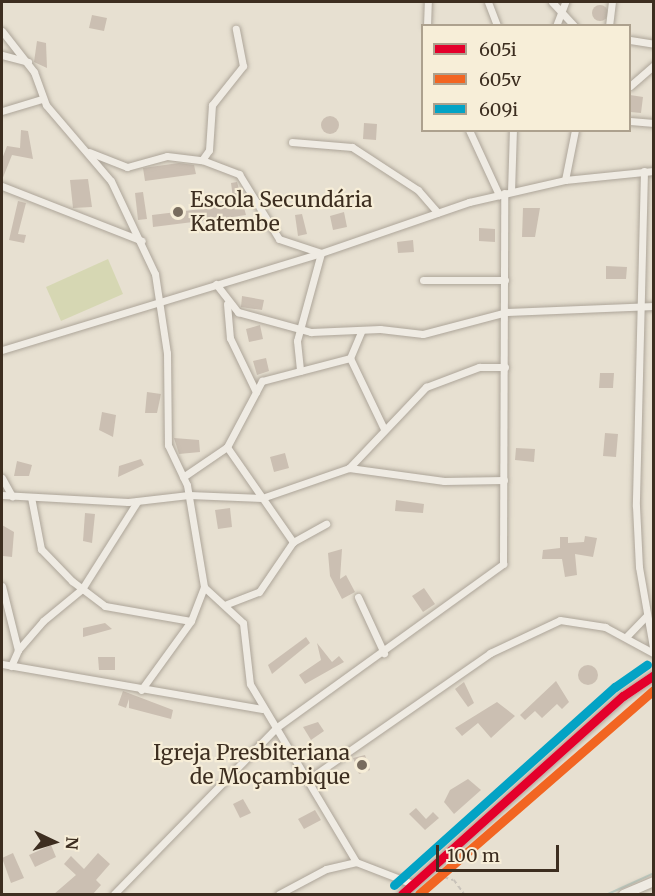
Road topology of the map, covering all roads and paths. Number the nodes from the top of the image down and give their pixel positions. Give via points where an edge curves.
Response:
1 (428, 2) edge
2 (488, 2) edge
3 (552, 2) edge
4 (565, 2) edge
5 (612, 2) edge
6 (561, 11) junction
7 (427, 24) edge
8 (496, 24) edge
9 (557, 24) edge
10 (572, 24) edge
11 (609, 24) edge
12 (236, 29) dead end
13 (2, 31) edge
14 (631, 40) edge
15 (654, 44) edge
16 (2, 55) edge
17 (28, 62) junction
18 (654, 64) edge
19 (631, 85) edge
20 (42, 99) junction
21 (2, 111) edge
22 (631, 121) edge
23 (654, 123) edge
24 (470, 132) edge
25 (513, 132) edge
26 (575, 132) edge
27 (292, 142) dead end
28 (89, 152) junction
29 (202, 159) junction
30 (644, 171) junction
31 (654, 171) edge
32 (565, 180) junction
33 (2, 186) edge
34 (505, 193) junction
35 (438, 213) junction
36 (142, 241) junction
37 (321, 253) junction
38 (423, 280) dead end
39 (505, 280) junction
40 (216, 284) junction
41 (160, 302) junction
42 (228, 304) junction
43 (637, 306) junction
44 (654, 306) edge
45 (507, 312) junction
46 (300, 331) junction
47 (361, 332) junction
48 (2, 350) edge
49 (350, 358) junction
50 (506, 367) junction
51 (300, 371) junction
52 (256, 392) junction
53 (384, 429) junction
54 (227, 447) junction
55 (349, 468) junction
56 (183, 477) junction
57 (2, 478) edge
58 (504, 480) junction
59 (2, 495) edge
60 (189, 495) junction
61 (12, 496) junction
62 (31, 497) junction
63 (262, 498) junction
64 (137, 502) junction
65 (326, 524) dead end
66 (294, 542) junction
67 (2, 586) edge
68 (204, 587) junction
69 (82, 589) junction
70 (358, 597) dead end
71 (227, 604) junction
72 (647, 615) junction
73 (191, 621) junction
74 (626, 637) junction
75 (18, 650) junction
76 (384, 653) junction
77 (653, 653) edge
78 (2, 664) edge
79 (11, 666) junction
80 (654, 675) edge
81 (141, 690) junction
82 (262, 708) junction
83 (277, 727) junction
84 (309, 779) junction
85 (356, 862) junction
86 (427, 872) junction
87 (654, 881) edge
88 (413, 884) junction
89 (114, 894) edge
90 (279, 894) edge
91 (402, 894) edge
92 (464, 894) edge
93 (623, 894) edge

1 - 7 street
2 - 8 street
3 - 6 street
4 - 6 street
5 - 11 street
6 - 9 street
6 - 10 street
12 - 29 street via 243,66 212,105 208,150
13 - 17 street
14 - 15 street
16 - 17 street
17 - 20 street
18 - 19 street
20 - 21 street
20 - 28 street
22 - 23 street
24 - 34 street
25 - 34 street
26 - 32 street
27 - 35 street via 352,147 418,190
28 - 29 street via 127,167 167,156
28 - 36 street
29 - 37 street via 239,174 279,239
30 - 31 street
30 - 32 street
30 - 43 street
32 - 34 street
33 - 36 street
34 - 35 street
34 - 39 street
35 - 37 street
36 - 41 street
37 - 40 street
37 - 46 street
38 - 39 street
39 - 45 street
40 - 41 street
40 - 42 street
41 - 48 street
41 - 56 street via 169,392 168,445
42 - 46 street via 238,312
42 - 52 street via 230,338
43 - 44 street
43 - 45 street
43 - 72 street via 636,506
45 - 47 street via 423,334
45 - 50 street
46 - 47 street
46 - 51 street via 296,350
47 - 49 street
49 - 51 street
49 - 53 street
50 - 53 street via 479,367 426,387
50 - 58 street
51 - 52 street via 262,381
52 - 54 street
53 - 55 street
54 - 56 street
54 - 63 street
55 - 58 street via 444,481
55 - 63 street
56 - 60 street
57 - 61 street
58 - 76 street via 504,554 498,571
59 - 61 street
60 - 63 street
60 - 64 street
60 - 68 street
61 - 62 street
62 - 64 street
62 - 69 street via 41,549
63 - 66 street
64 - 69 street
65 - 66 street
66 - 71 street via 259,592
67 - 75 street
68 - 71 street
68 - 73 street
69 - 73 street via 105,606
69 - 75 street
70 - 76 street
71 - 82 street via 243,623 247,676
72 - 74 street
72 - 77 street
73 - 81 street
74 - 77 street
74 - 84 street via 605,627 560,620 490,653
75 - 79 street
76 - 83 street
78 - 79 street
79 - 81 street
80 - 86 main road via 623,696
81 - 82 street
82 - 83 street
83 - 84 street
83 - 89 street
84 - 85 street
85 - 88 street
85 - 90 street via 326,869
86 - 88 main road
86 - 92 path via 453,880
87 - 93 main road
88 - 91 main road

